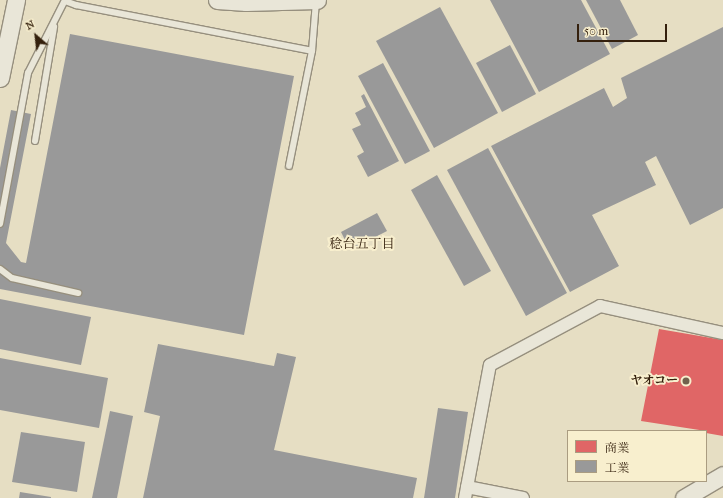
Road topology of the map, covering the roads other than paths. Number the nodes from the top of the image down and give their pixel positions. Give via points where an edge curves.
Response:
1 (16, 0) edge
2 (65, 0) edge
3 (217, 0) edge
4 (316, 0) edge
5 (55, 21) junction
6 (312, 51) junction
7 (0, 78) edge
8 (34, 140) dead end
9 (289, 166) dead end
10 (0, 224) edge
11 (0, 270) edge
12 (78, 293) dead end
13 (723, 333) edge
14 (723, 475) edge
15 (466, 492) edge
16 (523, 498) edge
17 (684, 498) edge

1 - 7 street
2 - 5 lane
2 - 6 lane via 76,6
3 - 4 street
4 - 6 lane via 317,14
5 - 8 lane
5 - 10 lane via 28,73
6 - 9 lane
11 - 12 lane via 12,278
13 - 15 street via 600,306 490,365
14 - 17 street
15 - 16 street

